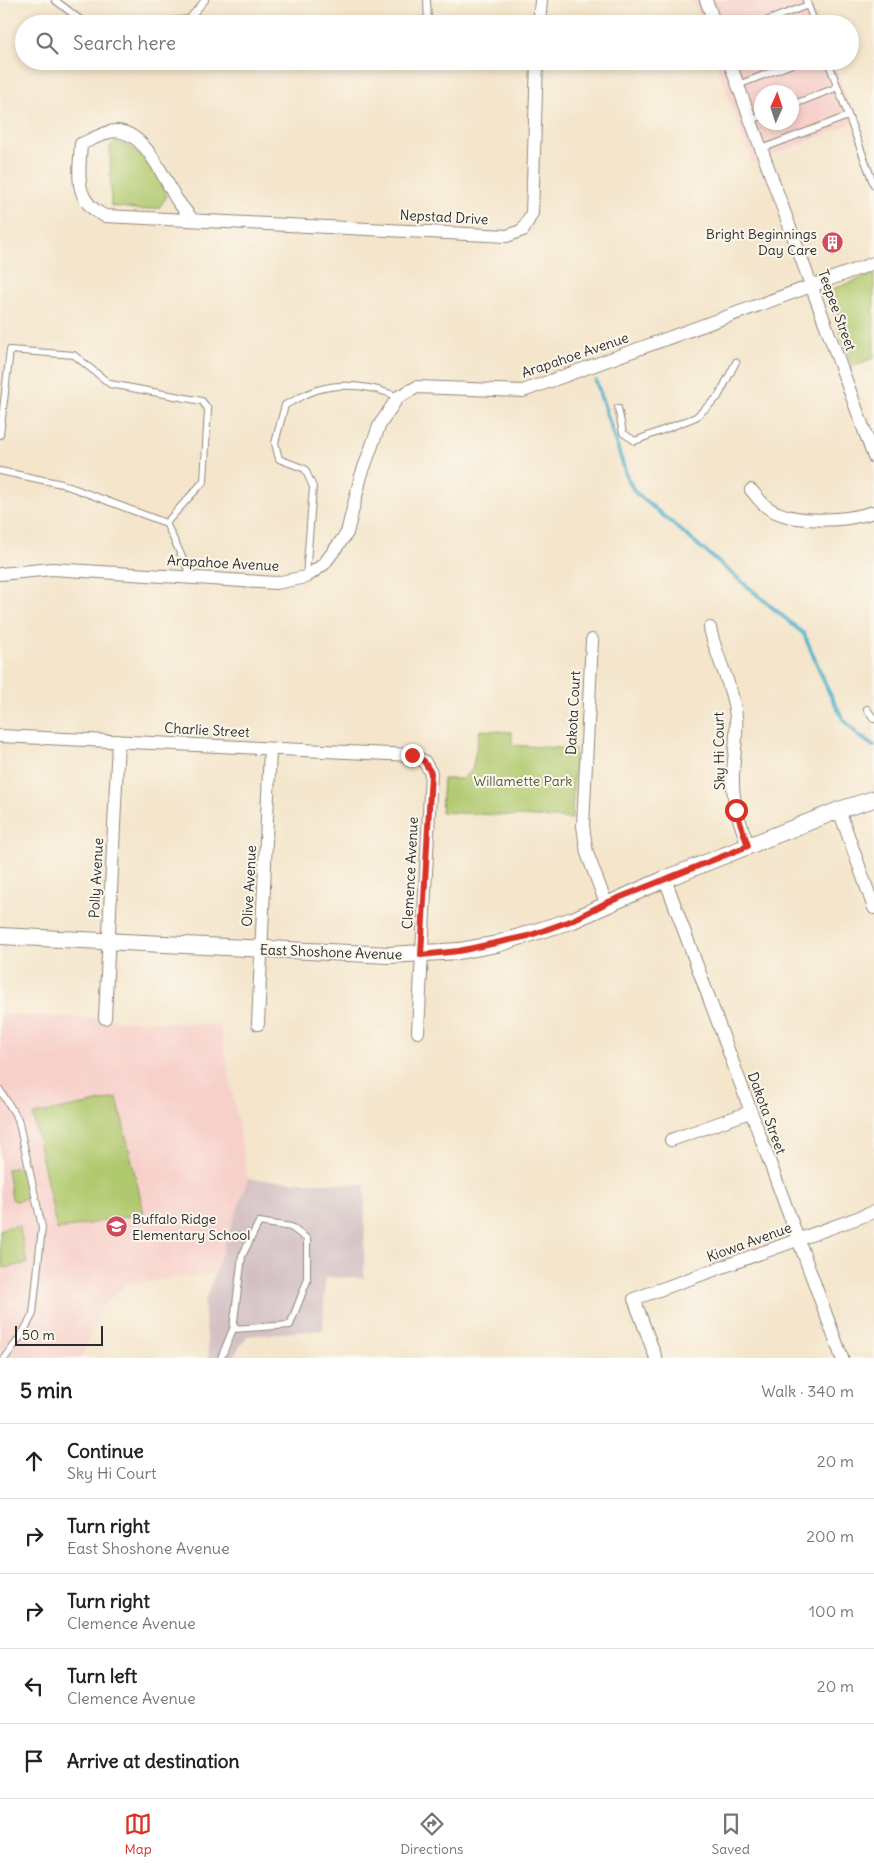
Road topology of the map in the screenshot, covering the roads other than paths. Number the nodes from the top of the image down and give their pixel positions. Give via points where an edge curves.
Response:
1 (55, 0) edge
2 (205, 0) edge
3 (427, 0) edge
4 (541, 0) edge
5 (709, 1) edge
6 (807, 3) edge
7 (74, 15) edge
8 (192, 15) edge
9 (428, 15) edge
10 (540, 15) edge
11 (713, 15) edge
12 (779, 15) edge
13 (812, 15) edge
14 (537, 70) edge
15 (732, 70) edge
16 (777, 70) edge
17 (831, 70) edge
18 (738, 85) junction
19 (838, 87) junction
20 (799, 102) edge
21 (754, 114) edge
22 (848, 116) junction
23 (758, 130) edge
24 (762, 148) junction
25 (874, 185) edge
26 (192, 219) junction
27 (874, 263) edge
28 (813, 286) junction
29 (736, 362) dead end
30 (398, 397) junction
31 (618, 408) dead end
32 (0, 435) edge
33 (874, 457) edge
34 (0, 471) edge
35 (751, 490) dead end
36 (874, 512) edge
37 (166, 523) junction
38 (0, 574) edge
39 (306, 577) junction
40 (192, 578) junction
41 (710, 628) dead end
42 (592, 640) dead end
43 (867, 709) dead end
44 (874, 719) edge
45 (0, 736) edge
46 (118, 741) junction
47 (270, 749) junction
48 (412, 755) joint
49 (874, 799) edge
50 (839, 810) junction
51 (748, 846) junction
52 (664, 879) junction
53 (606, 903) junction
54 (874, 908) edge
55 (0, 936) edge
56 (108, 941) junction
57 (261, 950) junction
58 (421, 955) junction
59 (105, 1018) dead end
60 (258, 1024) dead end
61 (418, 1032) dead end
62 (0, 1090) edge
63 (750, 1112) junction
64 (671, 1140) dead end
65 (874, 1212) edge
66 (798, 1240) junction
67 (233, 1329) junction
68 (5, 1358) edge
69 (221, 1358) edge
70 (656, 1358) edge
71 (842, 1358) edge

1 - 7 lane
2 - 8 lane
3 - 9 lane
4 - 10 street
5 - 11 street
6 - 12 lane
6 - 13 lane
14 - 26 street, Nepstad Drive via 532,213 523,230 507,236
15 - 18 street, Teepee Street
16 - 18 lane
17 - 19 lane
18 - 21 street, Teepee Street
19 - 20 lane
19 - 22 lane
22 - 24 lane
22 - 25 lane
23 - 24 street, Teepee Street
24 - 28 street, Teepee Street
26 - 26 street, Nepstad Drive via 105,216 92,210 81,194 81,144 111,132 126,134 140,142 156,161 175,197
27 - 28 street, Arapahoe Avenue
28 - 30 street, Arapahoe Avenue via 523,390 416,387
28 - 33 street, Teepee Street
29 - 31 lane via 718,397 696,417 635,441 623,433
30 - 39 street, Arapahoe Avenue via 379,426 361,476 347,533 324,564
30 - 39 lane via 357,386 318,390 285,405 275,443 278,459 305,469 313,487
32 - 37 lane via 10,350 74,355 110,384 202,401 208,409 204,481
34 - 37 lane via 62,484
35 - 36 street via 767,508 792,516 823,521 855,518
37 - 40 lane
38 - 40 street, Arapahoe Avenue via 52,569
39 - 40 street, Arapahoe Avenue via 276,583
41 - 51 street, Sky Hi Court via 736,717 733,786 736,810
42 - 53 street, Dakota Court via 582,826 587,853
43 - 44 lane
45 - 46 street, Charlie Street
46 - 47 street, Charlie Street
46 - 56 street, Polly Avenue
47 - 48 street, Charlie Street
47 - 57 street, Olive Avenue
48 - 58 street, Clemence Avenue via 424,761 431,773
49 - 50 street, East Shoshone Avenue
50 - 51 street, East Shoshone Avenue
50 - 54 street
51 - 52 street, East Shoshone Avenue
52 - 53 street, East Shoshone Avenue
52 - 63 street, Dakota Street
53 - 58 street, East Shoshone Avenue via 573,920 513,940
55 - 56 street, East Shoshone Avenue
56 - 57 street, East Shoshone Avenue
56 - 59 street, Polly Avenue
57 - 58 street, East Shoshone Avenue
57 - 60 street, Olive Avenue
58 - 61 street, Clemence Avenue
62 - 68 lane via 18,1119 42,1226 33,1314
63 - 64 street
63 - 66 street, Dakota Street
65 - 66 street, Kiowa Avenue
66 - 70 street, Kiowa Avenue via 634,1300
66 - 71 street, Dakota Street
67 - 67 lane via 242,1256 259,1222 291,1227 307,1239 307,1281 290,1325
67 - 69 lane

